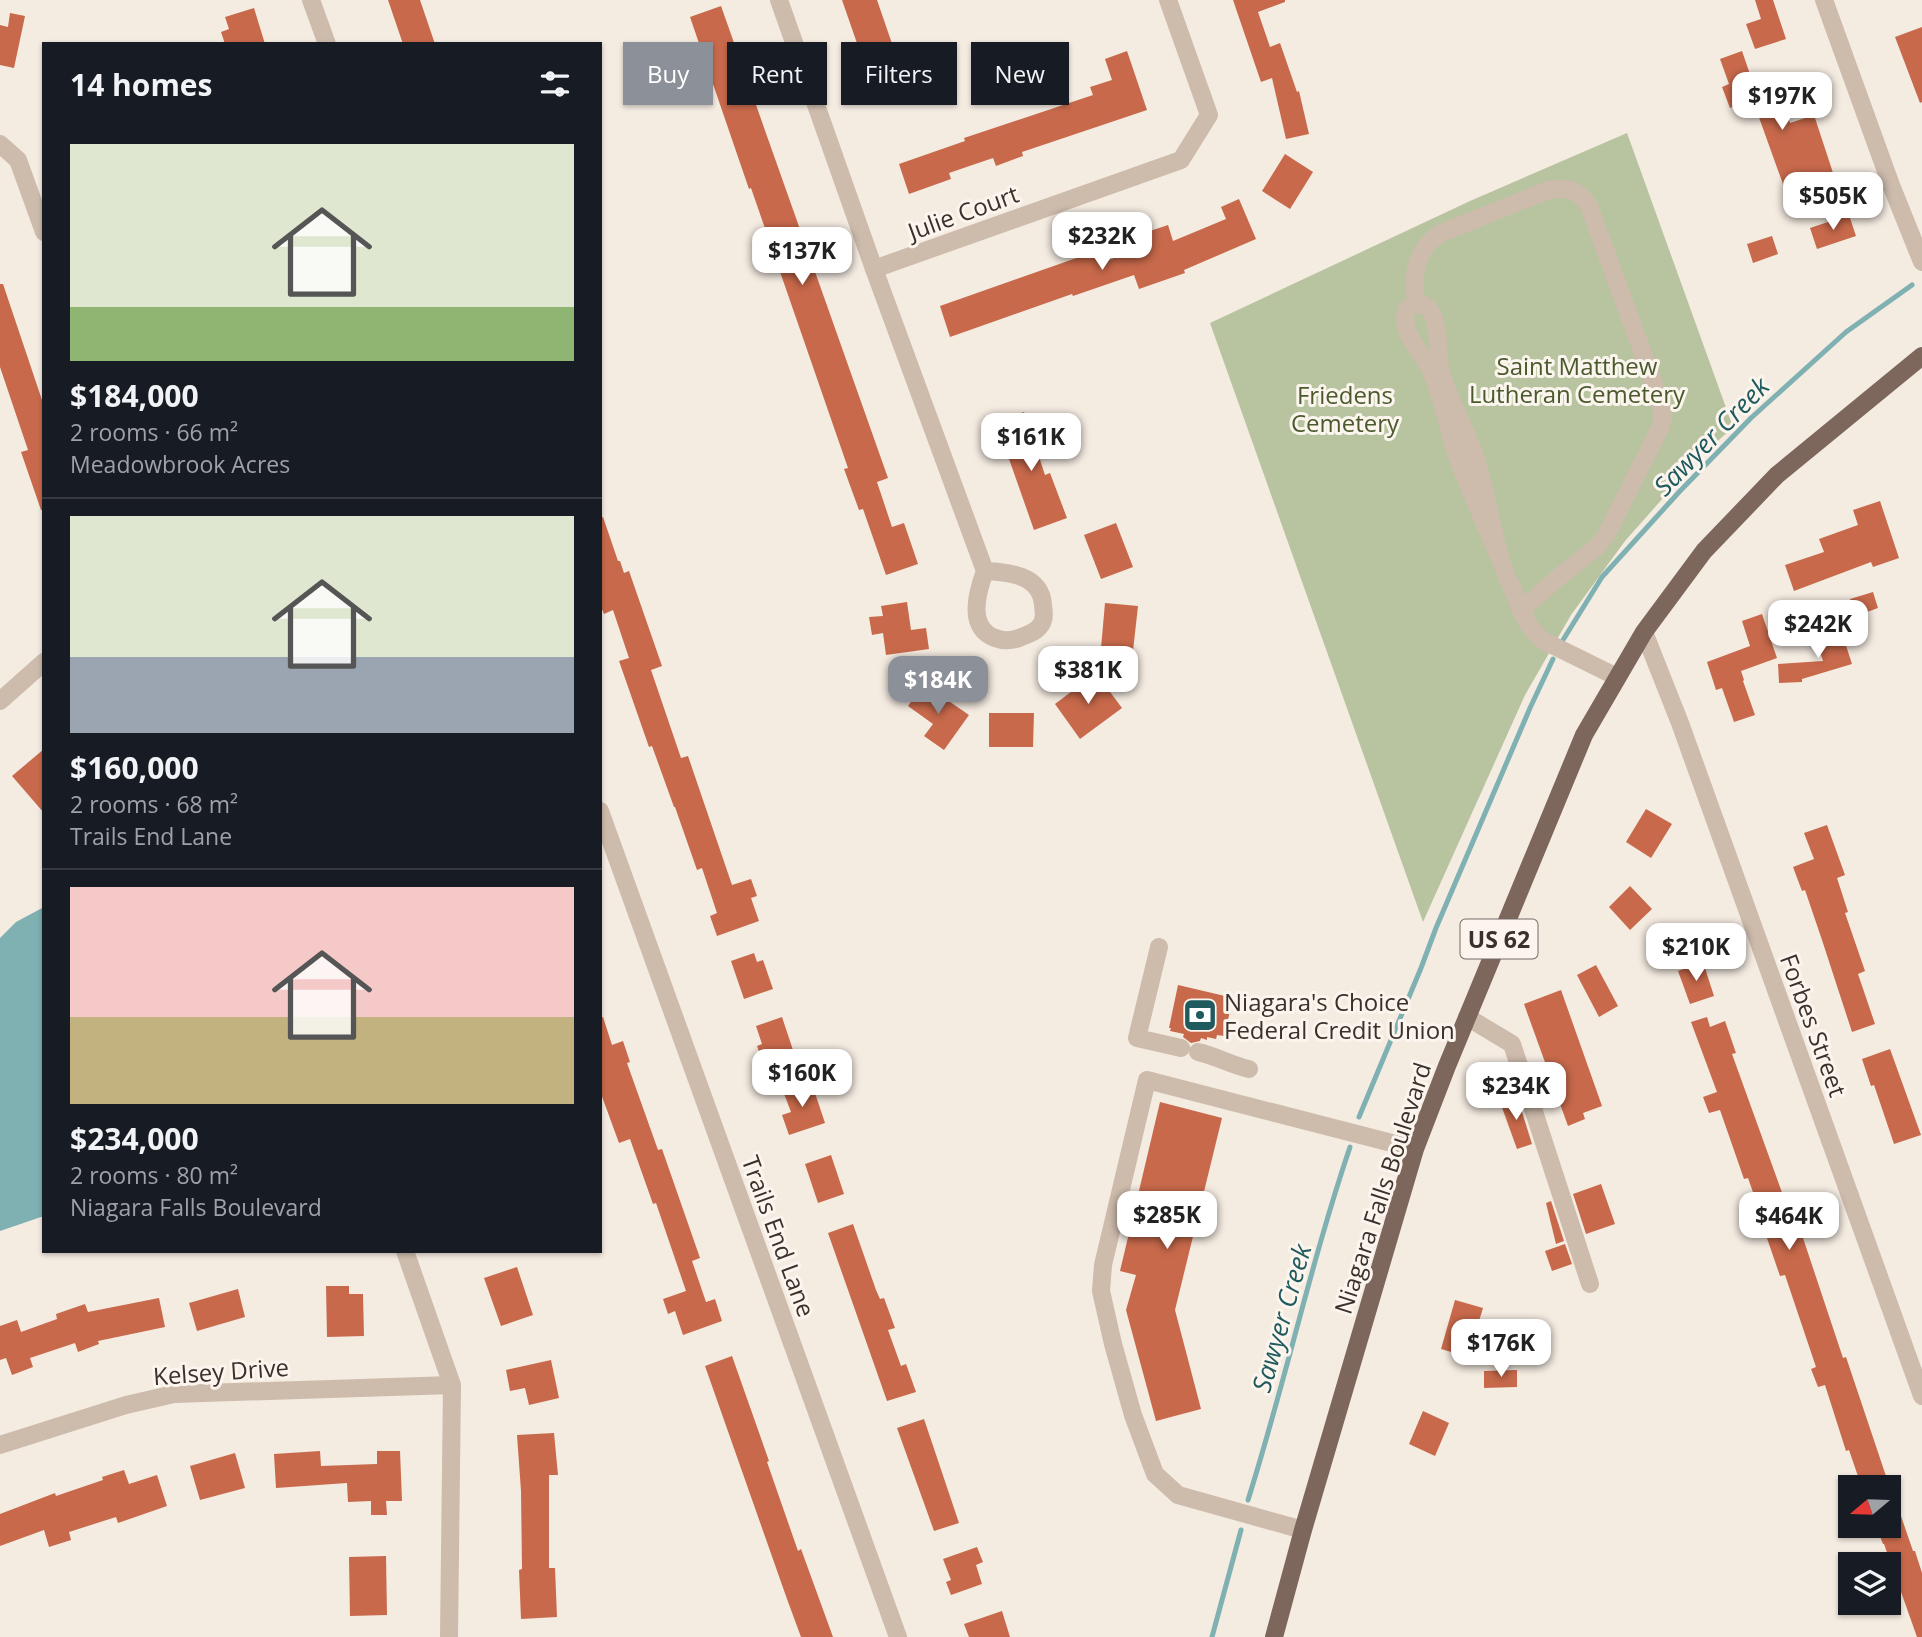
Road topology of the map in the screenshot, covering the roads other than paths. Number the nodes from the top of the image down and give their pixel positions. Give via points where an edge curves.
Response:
1 (311, 0) edge
2 (779, 0) edge
3 (1168, 0) edge
4 (1824, 0) edge
5 (326, 42) edge
6 (0, 144) edge
7 (42, 226) edge
8 (1922, 262) edge
9 (874, 270) junction
10 (1416, 304) junction
11 (1922, 356) edge
12 (1501, 561) junction
13 (985, 571) junction
14 (1521, 610) junction
15 (1644, 632) junction
16 (42, 664) edge
17 (1617, 677) junction
18 (0, 701) edge
19 (602, 817) edge
20 (1159, 947) dead end
21 (1467, 1017) junction
22 (1249, 1069) dead end
23 (1415, 1149) junction
24 (406, 1253) edge
25 (1590, 1284) dead end
26 (452, 1385) junction
27 (1922, 1396) edge
28 (0, 1446) edge
29 (1303, 1530) junction
30 (449, 1637) edge
31 (898, 1637) edge
32 (1274, 1637) edge

1 - 5 street
2 - 9 street
3 - 9 street, Julie Court via 1209,115 1181,160
4 - 8 street
6 - 7 street via 18,160
9 - 13 street
10 - 12 street via 1429,308 1434,319 1441,370 1480,473
10 - 12 street via 1406,310 1405,327 1432,373 1461,466
10 - 14 street via 1416,265 1429,241 1548,190 1572,190 1589,206 1660,400 1660,428 1606,536
11 - 15 main road, Niagara Falls Boulevard / US 62 via 1777,475 1703,551
12 - 14 street
13 - 13 street via 977,593 980,626 1009,642 1040,627 1043,596 1030,580 1009,572
14 - 17 street via 1542,640
15 - 17 main road, Niagara Falls Boulevard / US 62
15 - 27 street, Forbes Street
16 - 18 street
17 - 21 main road, Niagara Falls Boulevard / US 62 via 1584,735
19 - 31 street, Trails End Lane
20 - 22 street via 1137,1038
21 - 23 main road, Niagara Falls Boulevard / US 62
21 - 25 street via 1512,1044
23 - 29 main road, Niagara Falls Boulevard / US 62
23 - 29 street via 1147,1080 1103,1265 1101,1291 1133,1415 1155,1474 1178,1495
24 - 26 street
26 - 28 street, Kelsey Drive via 174,1394
26 - 30 street
29 - 32 main road, Niagara Falls Boulevard / US 62

